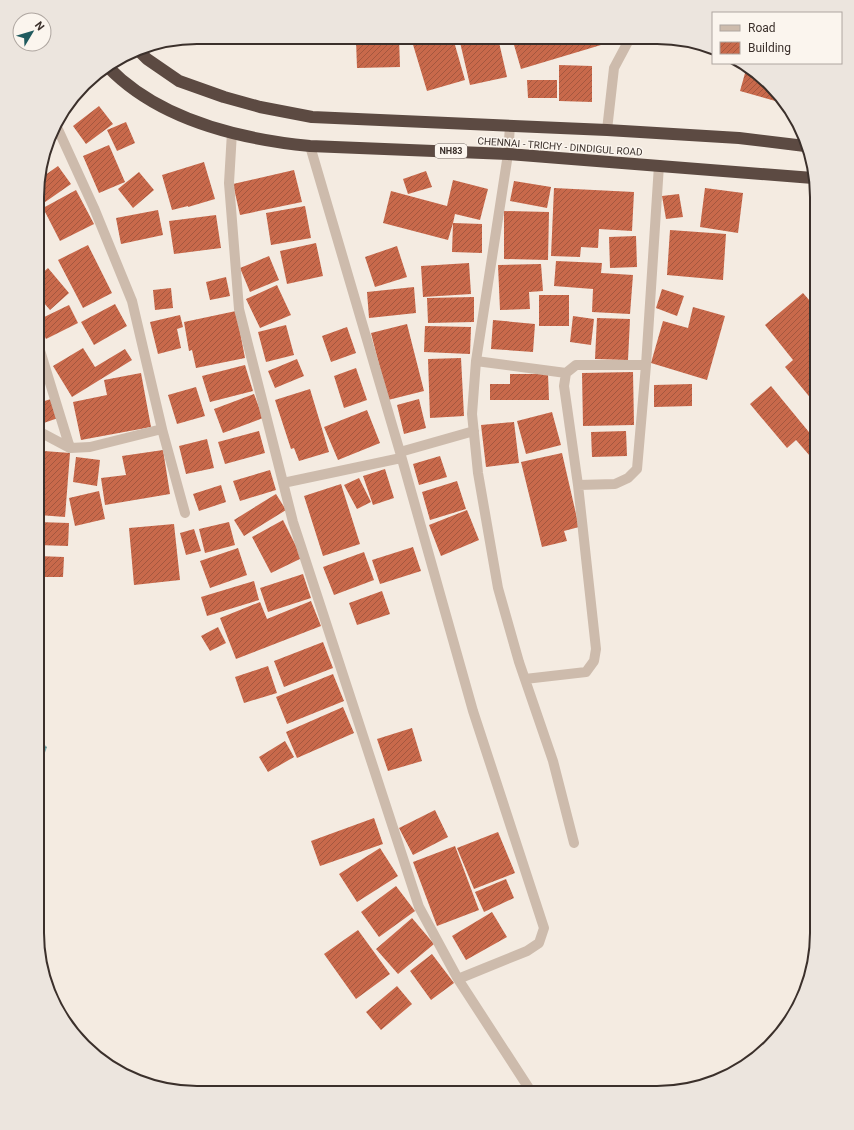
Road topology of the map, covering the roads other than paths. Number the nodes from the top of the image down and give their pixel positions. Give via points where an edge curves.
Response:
1 (627, 44) edge
2 (142, 54) edge
3 (111, 70) edge
4 (510, 126) junction
5 (607, 130) junction
6 (59, 132) edge
7 (232, 132) junction
8 (310, 146) junction
9 (801, 146) edge
10 (508, 154) junction
11 (660, 165) junction
12 (809, 178) edge
13 (476, 361) junction
14 (44, 364) edge
15 (646, 366) junction
16 (566, 373) junction
17 (162, 429) junction
18 (474, 431) junction
19 (44, 434) edge
20 (70, 448) junction
21 (400, 455) junction
22 (283, 483) junction
23 (578, 484) junction
24 (185, 513) dead end
25 (525, 679) junction
26 (574, 843) dead end
27 (458, 979) junction
28 (527, 1086) edge

1 - 5 street via 614,68
2 - 4 highway, CHENNAI - TRICHY - DINDIGUL ROAD via 179,81 224,97 312,117
3 - 7 highway, CHENNAI - TRICHY - DINDIGUL ROAD / NH83 via 150,100 186,118
4 - 5 highway, CHENNAI - TRICHY - DINDIGUL ROAD
4 - 10 street
5 - 9 highway, CHENNAI - TRICHY - DINDIGUL ROAD via 739,138
6 - 17 street via 132,301
7 - 8 highway, CHENNAI - TRICHY - DINDIGUL ROAD / NH83 via 279,143
7 - 22 street via 229,182 239,309
8 - 10 highway, CHENNAI - TRICHY - DINDIGUL ROAD / NH83
8 - 21 street
10 - 11 highway, CHENNAI - TRICHY - DINDIGUL ROAD / NH83
10 - 13 street
11 - 12 highway, CHENNAI - TRICHY - DINDIGUL ROAD / NH83
11 - 15 street
13 - 16 street
13 - 18 street via 472,414
14 - 20 street
15 - 16 street via 576,365
15 - 23 street via 637,469 628,478 615,484
16 - 23 street via 564,386
17 - 20 street via 90,447
17 - 24 street
18 - 21 street
18 - 25 street via 478,472 498,588
19 - 20 street
21 - 22 street
21 - 27 street via 473,711 544,928 539,943 527,951
22 - 27 street via 293,522 419,907
23 - 25 street via 596,649 594,661 586,672
25 - 26 street via 553,761
27 - 28 street

